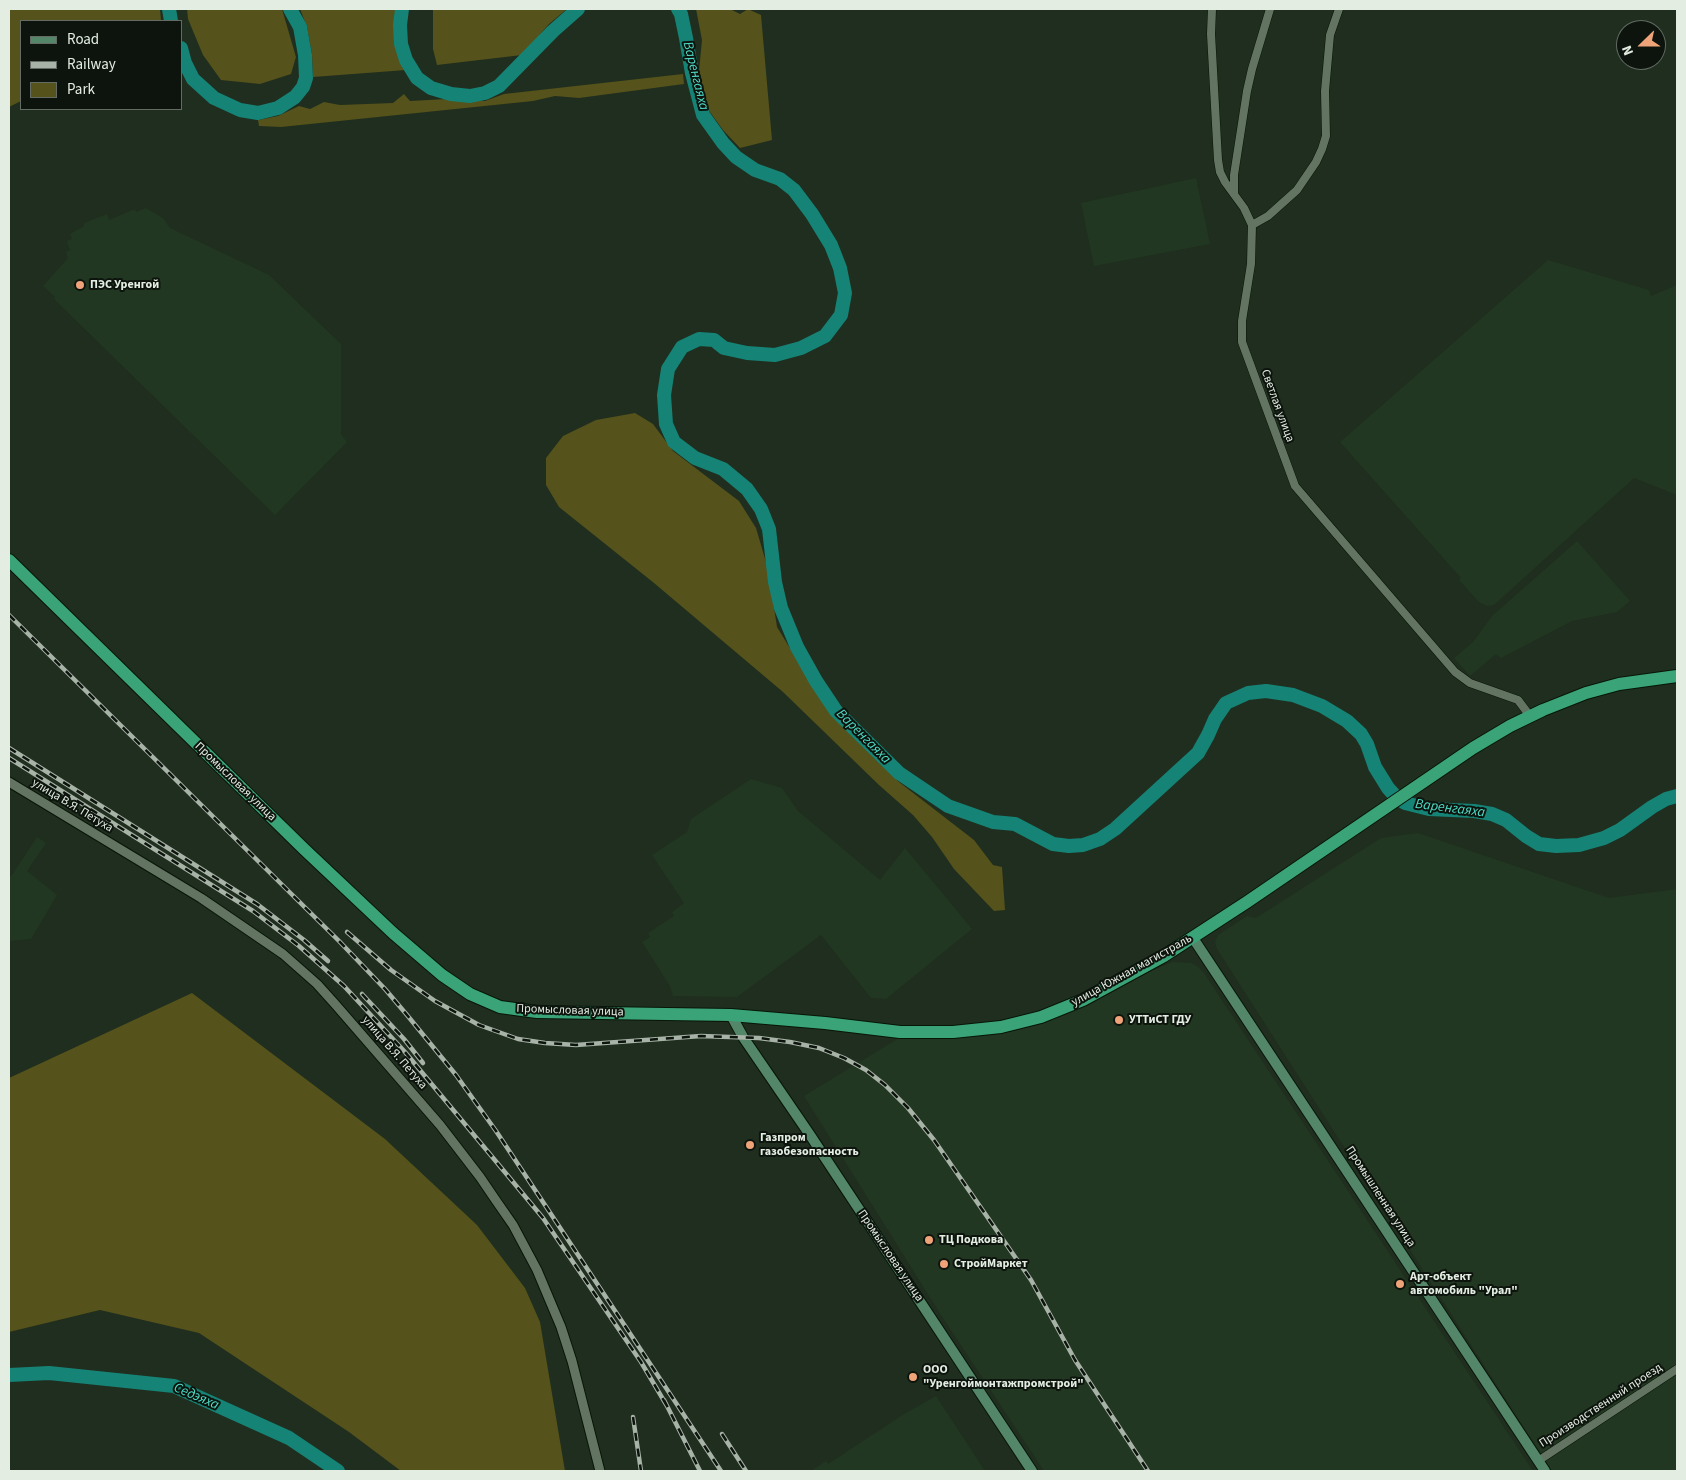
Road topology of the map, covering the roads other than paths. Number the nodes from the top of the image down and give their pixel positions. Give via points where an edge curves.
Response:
1 (1212, 9) edge
2 (1270, 9) edge
3 (1339, 9) edge
4 (1234, 193) junction
5 (1252, 224) junction
6 (9, 560) edge
7 (1677, 676) edge
8 (1530, 716) junction
9 (9, 782) edge
10 (1193, 938) junction
11 (731, 1015) junction
12 (1677, 1369) edge
13 (1538, 1461) junction
14 (600, 1471) edge
15 (1032, 1471) edge
16 (1545, 1471) edge

1 - 4 street via 1218,160 1220,172
2 - 4 street via 1249,84
3 - 5 street via 1330,35 1325,91 1326,136 1322,149 1297,190 1268,216
4 - 5 street
5 - 8 street, Светлая улица via 1242,342 1294,486 1454,672 1470,683 1518,700
6 - 11 highway, Промысловая улица via 335,879 456,985 485,1001 518,1010
7 - 8 highway via 1602,688
8 - 10 highway, улица Южная магистраль via 1489,738
9 - 14 street, улица В.Я. Петуха via 201,898 283,954 317,984 352,1023 465,1156 525,1247 564,1335
10 - 11 highway, улица Южная магистраль via 1083,1000 1041,1017 1001,1027 954,1032 900,1032
10 - 13 main road, Промышленная улица
11 - 15 main road, Промысловая улица
12 - 13 street, Производственный проезд
13 - 16 main road, Промышленная улица

